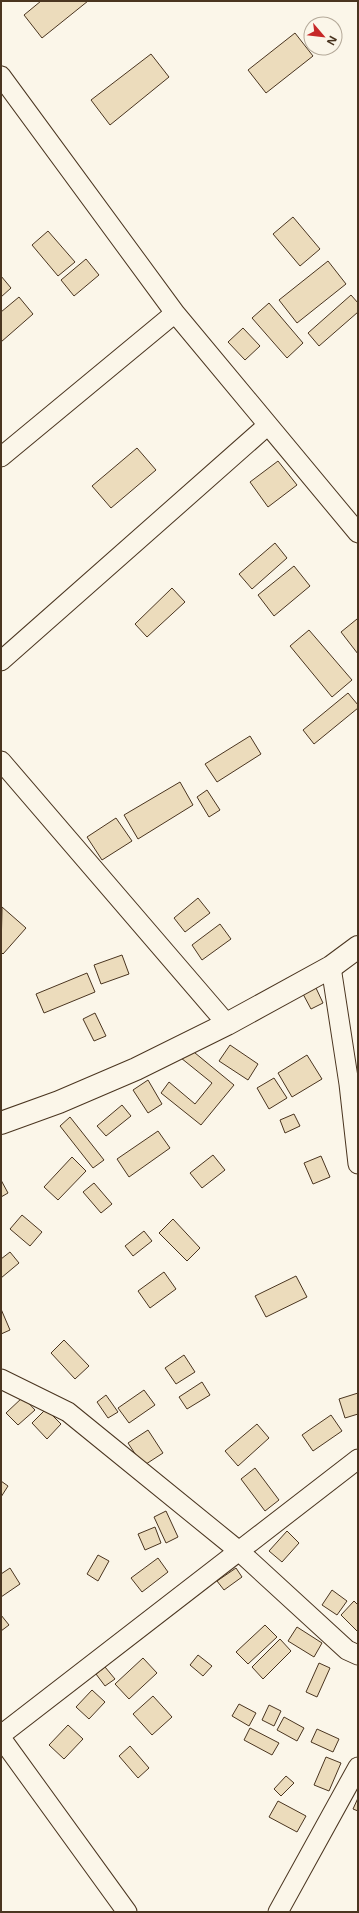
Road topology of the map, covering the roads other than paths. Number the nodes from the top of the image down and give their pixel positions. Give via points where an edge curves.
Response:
1 (1, 76) edge
2 (175, 313) junction
3 (268, 425) junction
4 (1, 457) edge
5 (358, 533) edge
6 (1, 661) edge
7 (1, 761) edge
8 (358, 947) edge
9 (331, 967) junction
10 (227, 1024) junction
11 (1, 1123) edge
12 (358, 1164) edge
13 (1, 1379) edge
14 (358, 1459) edge
15 (239, 1551) junction
16 (358, 1655) edge
17 (1, 1736) edge
18 (358, 1767) edge
19 (127, 1912) edge
20 (278, 1912) edge

1 - 2 street
2 - 3 street
2 - 4 street
3 - 5 street
3 - 6 street
7 - 10 street
8 - 9 main road
9 - 10 main road
9 - 12 street
10 - 11 main road via 136,1069 59,1102
13 - 15 street via 68,1412
14 - 15 street
15 - 16 street via 347,1650
15 - 17 street
17 - 19 street
18 - 20 street

